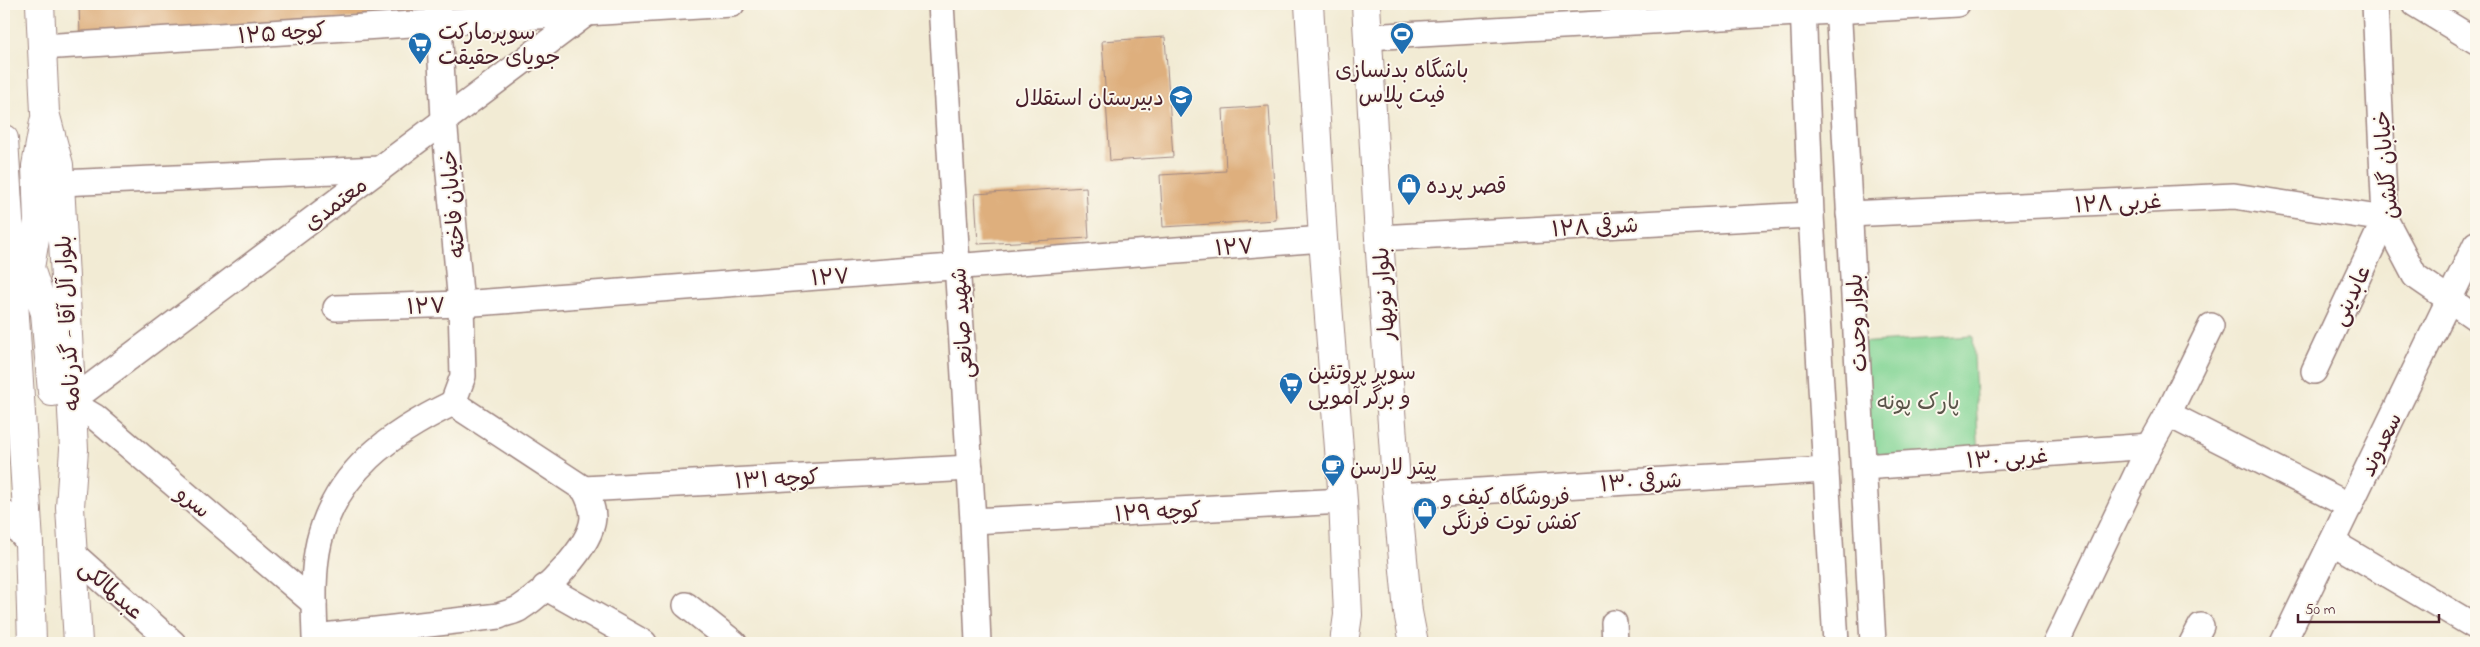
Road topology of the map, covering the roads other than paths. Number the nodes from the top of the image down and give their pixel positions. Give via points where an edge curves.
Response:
1 (40, 4) edge
2 (732, 4) edge
3 (941, 4) edge
4 (1309, 4) edge
5 (1366, 4) edge
6 (1957, 4) edge
7 (2375, 4) edge
8 (2415, 4) edge
9 (1838, 7) edge
10 (592, 8) edge
11 (1803, 8) edge
12 (438, 13) edge
13 (1368, 37) junction
14 (2476, 41) edge
15 (42, 47) junction
16 (45, 113) junction
17 (444, 119) junction
18 (4, 139) edge
19 (380, 169) junction
20 (60, 183) junction
21 (1849, 214) junction
22 (1811, 215) junction
23 (2385, 219) junction
24 (1379, 238) junction
25 (1323, 239) junction
26 (2476, 244) edge
27 (957, 267) junction
28 (12, 269) edge
29 (2449, 301) junction
30 (460, 304) junction
31 (336, 308) dead end
32 (2476, 318) edge
33 (2211, 326) dead end
34 (2314, 371) dead end
35 (12, 400) edge
36 (70, 402) junction
37 (453, 403) junction
38 (2168, 414) junction
39 (2150, 446) junction
40 (1864, 467) junction
41 (970, 468) junction
42 (1826, 470) junction
43 (584, 489) junction
44 (1397, 496) junction
45 (1343, 501) junction
46 (2350, 506) junction
47 (70, 507) junction
48 (4, 513) edge
49 (973, 521) junction
50 (2332, 542) junction
51 (29, 543) junction
52 (73, 554) junction
53 (545, 587) junction
54 (314, 604) junction
55 (686, 606) dead end
56 (2476, 626) edge
57 (315, 640) edge
58 (32, 643) edge
59 (78, 643) edge
60 (173, 643) edge
61 (644, 643) edge
62 (734, 643) edge
63 (978, 643) edge
64 (1344, 643) edge
65 (1414, 643) edge
66 (1836, 643) edge
67 (1874, 643) edge
68 (2056, 643) edge
69 (2283, 643) edge

1 - 15 main road, بلوار آل آقا - گذرنامه
2 - 10 street, کوچه ۱۲۵
3 - 27 street, شهید صانعی
4 - 25 main road
5 - 13 main road, بلوار نوبهار
6 - 9 street
7 - 23 street, خیابان گلشن
8 - 14 street
9 - 11 street
9 - 21 street, بلوار وحدت
10 - 12 street, کوچه ۱۲۵
10 - 17 street, معتمدی
11 - 13 street
11 - 22 street, بلوار وحدت
12 - 15 street, کوچه ۱۲۵
12 - 17 street, خیابان فاخته
13 - 24 main road, بلوار نوبهار
15 - 16 main road, بلوار آل آقا - گذرنامه
16 - 20 main road, بلوار آل آقا - گذرنامه via 59,165
16 - 28 main road via 36,166 38,221
17 - 19 street, معتمدی
17 - 30 street, خیابان فاخته
18 - 28 main road
19 - 20 street
19 - 36 street, معتمدی
20 - 36 main road, بلوار آل آقا - گذرنامه
21 - 23 street, ۱۲۸ غربی via 2234,196
21 - 40 street, بلوار وحدت
22 - 24 street, ۱۲۸ شرقی
22 - 42 street, بلوار وحدت
23 - 29 street, خیابان گلشن via 2415,276
23 - 34 street, عابدینی
24 - 44 main road, بلوار نوبهار
25 - 27 street, ۱۲۷
25 - 45 main road
26 - 29 street, سعدوند
27 - 30 street, ۱۲۷
27 - 41 street, شهید صانعی
28 - 35 main road
28 - 47 main road via 45,313 56,451
29 - 32 street, خیابان گلشن
29 - 46 street, سعدوند
30 - 31 street, ۱۲۷
30 - 37 street, خیابان فاخته via 463,376
33 - 38 street
35 - 51 main road
36 - 47 main road, بلوار آل آقا - گذرنامه via 74,449
36 - 54 street, سرو via 95,417
37 - 43 street
37 - 54 street via 394,438 350,475 330,509 319,544
38 - 39 street
38 - 46 street
39 - 40 street, ۱۳۰ غربی
39 - 68 street
40 - 67 street, بلوار وحدت
41 - 43 street, کوچه ۱۳۱
41 - 49 street, شهید صانعی
42 - 44 street, ۱۳۰ شرقی
42 - 66 street, بلوار وحدت
43 - 53 street via 591,503 593,519 588,535 570,561
44 - 65 main road, بلوار نوبهار
45 - 49 street, کوچه ۱۲۹
45 - 64 main road via 1348,615
46 - 50 street, سعدوند
47 - 52 main road, بلوار آل آقا - گذرنامه
48 - 51 street
49 - 63 street, شهید صانعی
50 - 56 street
50 - 69 street, سعدوند
51 - 58 main road
52 - 59 main road, بلوار آل آقا - گذرنامه
52 - 60 street, عبدلمالکی
53 - 57 street via 520,609 498,616
53 - 61 street
54 - 57 street
55 - 62 street

